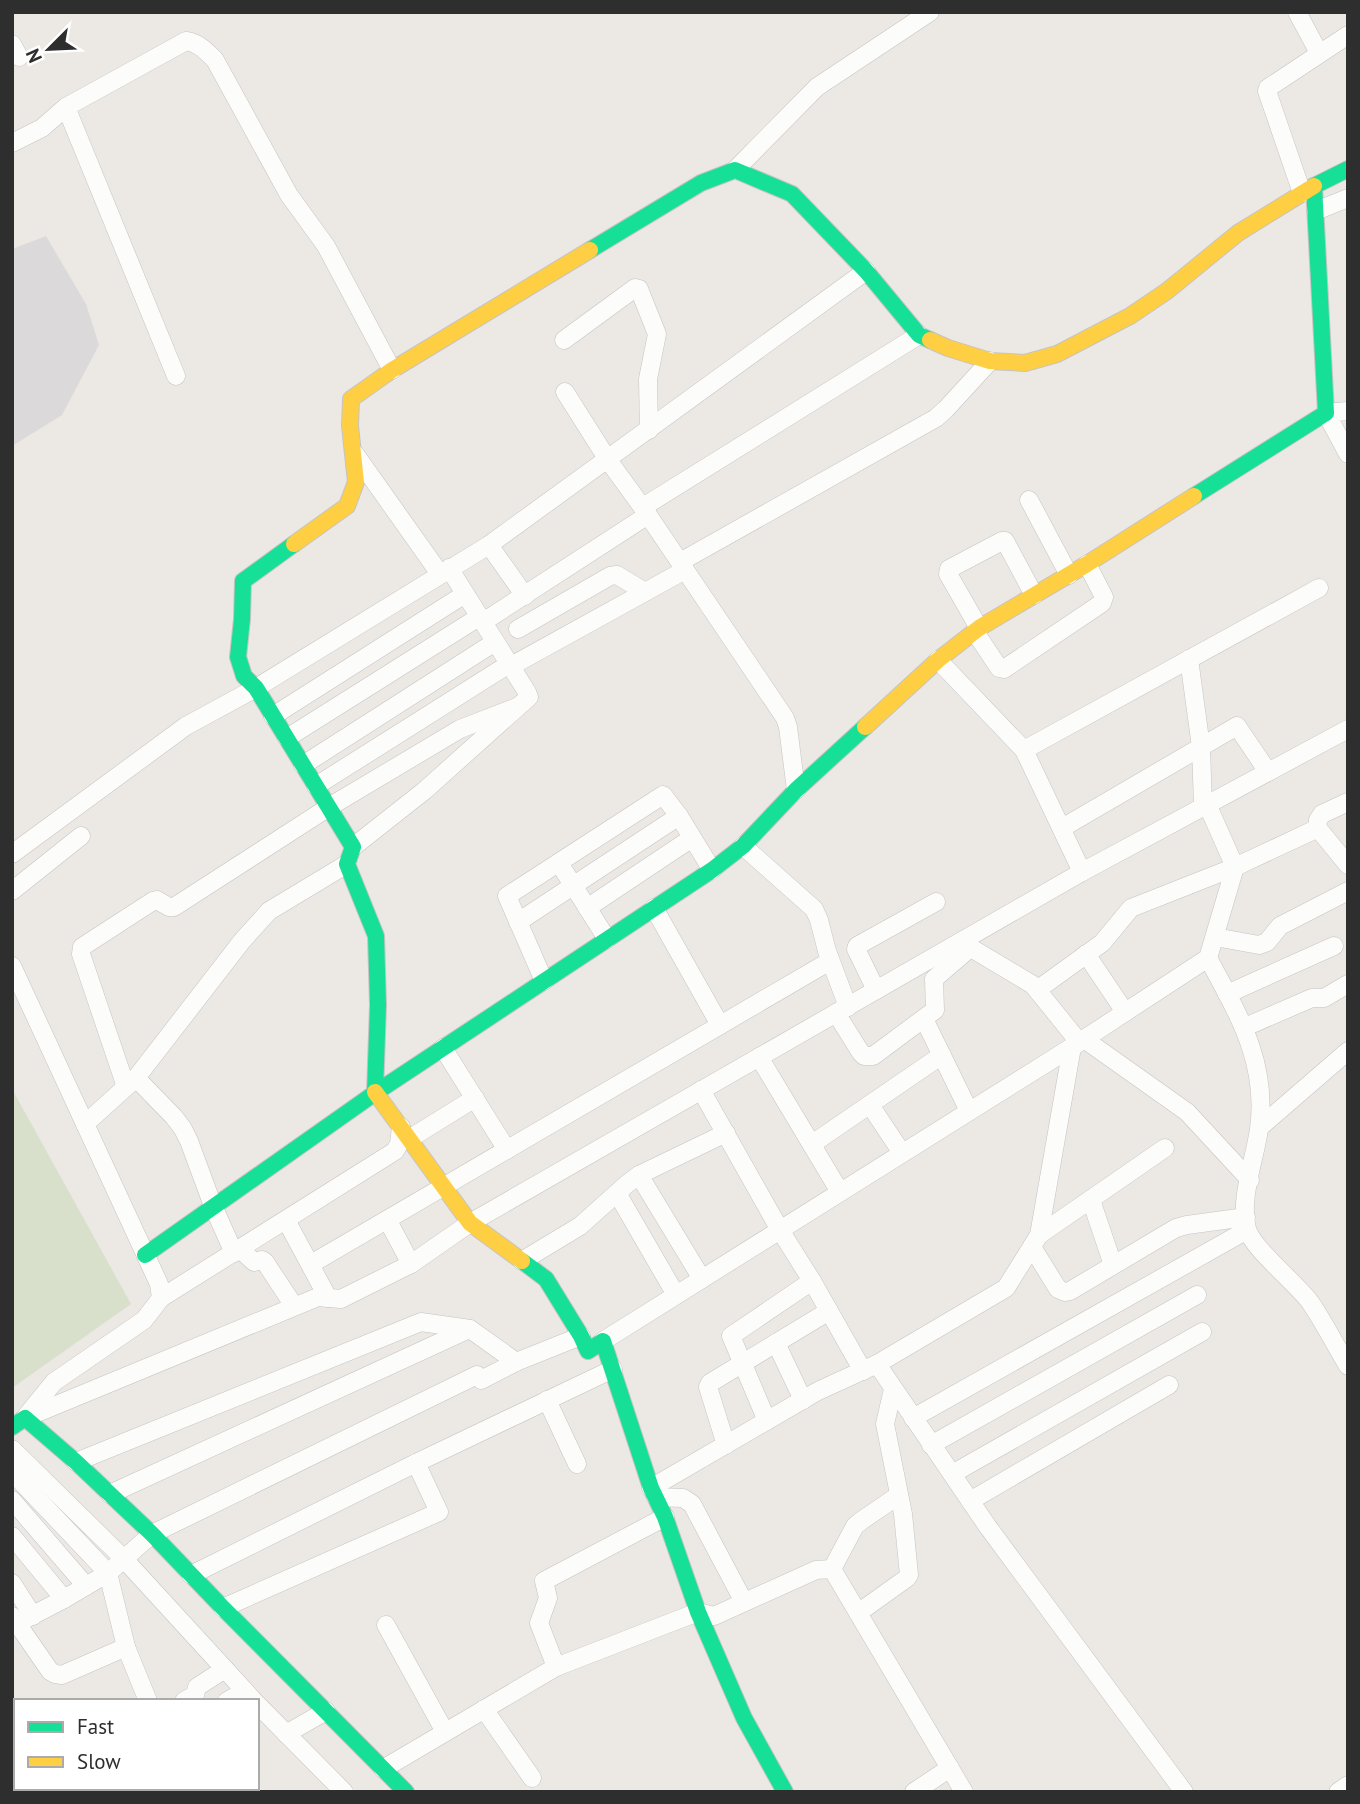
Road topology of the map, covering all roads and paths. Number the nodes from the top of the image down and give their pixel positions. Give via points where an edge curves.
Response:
1 (930, 12) edge
2 (1297, 12) edge
3 (1348, 35) edge
4 (1319, 53) junction
5 (66, 107) junction
6 (12, 144) edge
7 (1348, 169) edge
8 (734, 170) junction
9 (1308, 190) junction
10 (1348, 198) edge
11 (1315, 211) junction
12 (866, 271) junction
13 (919, 335) junction
14 (565, 340) dead end
15 (990, 361) junction
16 (392, 370) junction
17 (176, 376) dead end
18 (565, 392) dead end
19 (1348, 411) edge
20 (1326, 413) junction
21 (649, 430) junction
22 (353, 452) junction
23 (1348, 454) edge
24 (608, 460) junction
25 (1029, 500) dead end
26 (645, 511) junction
27 (489, 545) junction
28 (1087, 565) junction
29 (683, 566) junction
30 (444, 571) junction
31 (1069, 575) junction
32 (1320, 588) dead end
33 (645, 592) junction
34 (465, 594) junction
35 (1034, 595) junction
36 (525, 596) junction
37 (481, 620) junction
38 (518, 629) dead end
39 (977, 630) junction
40 (495, 642) junction
41 (1189, 659) junction
42 (937, 660) junction
43 (510, 665) junction
44 (256, 688) junction
45 (517, 707) junction
46 (273, 716) junction
47 (370, 722) junction
48 (1348, 729) edge
49 (287, 738) junction
50 (385, 743) junction
51 (1201, 747) junction
52 (1024, 750) junction
53 (303, 765) junction
54 (1268, 772) junction
55 (316, 786) junction
56 (796, 790) junction
57 (1348, 802) edge
58 (1205, 805) junction
59 (329, 807) junction
60 (679, 816) junction
61 (1062, 828) junction
62 (1317, 830) junction
63 (81, 836) dead end
64 (692, 838) junction
65 (743, 846) junction
66 (352, 847) junction
67 (12, 854) edge
68 (559, 863) junction
69 (346, 864) junction
70 (1348, 865) edge
71 (1234, 867) junction
72 (712, 870) junction
73 (1082, 872) junction
74 (574, 886) junction
75 (12, 891) edge
76 (1348, 891) edge
77 (936, 902) dead end
78 (587, 908) junction
79 (654, 908) junction
80 (518, 922) junction
81 (1215, 937) junction
82 (607, 939) junction
83 (965, 945) junction
84 (1334, 946) dead end
85 (1086, 954) junction
86 (1208, 958) junction
87 (830, 961) junction
88 (12, 966) edge
89 (544, 981) junction
90 (1348, 984) edge
91 (876, 990) junction
92 (1037, 990) junction
93 (1227, 994) junction
94 (842, 1010) junction
95 (1125, 1012) junction
96 (924, 1019) junction
97 (720, 1026) junction
98 (1245, 1027) junction
99 (1078, 1043) junction
100 (443, 1048) junction
101 (1348, 1051) edge
102 (942, 1055) junction
103 (759, 1058) junction
104 (131, 1083) junction
105 (701, 1090) junction
106 (375, 1093) junction
107 (475, 1098) junction
108 (870, 1105) junction
109 (969, 1111) junction
110 (85, 1124) junction
111 (1260, 1127) junction
112 (405, 1133) junction
113 (726, 1133) junction
114 (812, 1144) junction
115 (1165, 1147) dead end
116 (507, 1150) junction
117 (902, 1153) junction
118 (639, 1175) junction
119 (1250, 1180) junction
120 (443, 1187) junction
121 (840, 1192) junction
122 (617, 1193) junction
123 (1091, 1200) junction
124 (214, 1206) junction
125 (286, 1220) junction
126 (388, 1221) junction
127 (470, 1223) junction
128 (1247, 1223) junction
129 (780, 1230) junction
130 (1035, 1241) junction
131 (237, 1251) junction
132 (145, 1255) junction
133 (522, 1261) junction
134 (311, 1264) junction
135 (411, 1264) junction
136 (1113, 1265) junction
137 (702, 1279) junction
138 (812, 1281) junction
139 (1197, 1295) dead end
140 (676, 1296) junction
141 (161, 1298) junction
142 (328, 1298) junction
143 (294, 1306) junction
144 (829, 1311) junction
145 (470, 1329) junction
146 (1202, 1332) dead end
147 (581, 1336) junction
148 (603, 1341) junction
149 (776, 1343) junction
150 (516, 1362) junction
151 (742, 1363) junction
152 (1348, 1366) edge
153 (870, 1368) junction
154 (613, 1369) junction
155 (1169, 1385) dead end
156 (893, 1389) junction
157 (547, 1399) junction
158 (803, 1400) junction
159 (913, 1418) junction
160 (19, 1422) edge
161 (767, 1422) junction
162 (726, 1445) junction
163 (931, 1445) junction
164 (12, 1449) edge
165 (76, 1462) junction
166 (416, 1463) junction
167 (577, 1464) dead end
168 (12, 1472) edge
169 (951, 1474) junction
170 (654, 1493) junction
171 (110, 1494) junction
172 (899, 1495) junction
173 (12, 1500) edge
174 (970, 1501) junction
175 (665, 1517) junction
176 (152, 1534) junction
177 (12, 1536) edge
178 (124, 1559) junction
179 (831, 1569) junction
180 (108, 1573) junction
181 (191, 1575) junction
182 (12, 1583) edge
183 (86, 1586) junction
184 (64, 1599) junction
185 (744, 1602) junction
186 (223, 1608) junction
187 (698, 1612) junction
188 (858, 1612) junction
189 (19, 1621) edge
190 (386, 1625) dead end
191 (126, 1647) junction
192 (556, 1667) junction
193 (225, 1669) junction
194 (147, 1699) edge
195 (188, 1699) edge
196 (252, 1699) edge
197 (259, 1706) edge
198 (484, 1709) junction
199 (326, 1711) junction
200 (445, 1732) junction
201 (286, 1734) junction
202 (950, 1768) junction
203 (383, 1769) junction
204 (532, 1778) dead end
205 (1348, 1785) edge
206 (344, 1792) edge
207 (406, 1792) edge
208 (785, 1792) edge
209 (914, 1792) edge
210 (964, 1792) edge
211 (1184, 1792) edge
212 (1338, 1792) edge

1 - 8 street via 817,87
2 - 4 street
3 - 4 street
4 - 9 street via 1267,91
5 - 6 street via 42,128
5 - 16 street via 186,41 204,49 215,60 289,195 326,246
5 - 17 street
7 - 9 street
8 - 12 street via 792,194
8 - 16 street via 701,183
9 - 11 street
9 - 15 street via 1238,233 1130,316 1057,354 1025,363
10 - 11 street
11 - 20 street
12 - 13 street
12 - 21 street
13 - 15 street
13 - 26 street
14 - 21 street via 639,289 657,334 649,376
15 - 29 street via 936,418
16 - 22 street via 351,399
18 - 24 street
19 - 20 street
20 - 23 street
20 - 28 street
21 - 24 street
22 - 30 street
22 - 44 street via 356,482 347,506 243,581 238,657 244,676
24 - 26 street
24 - 27 street
25 - 31 street
26 - 29 street
26 - 36 street
27 - 30 street
27 - 36 street
28 - 31 street
28 - 39 street via 1104,597 1102,603 1004,669 999,668
29 - 33 street
29 - 56 street via 785,718
30 - 34 street
30 - 44 street
31 - 35 street
32 - 41 street
33 - 38 street via 617,575 610,576
33 - 43 street
34 - 37 street
34 - 46 street
35 - 39 street
35 - 39 street via 1003,541 949,569
36 - 37 street
37 - 40 street
37 - 49 street
39 - 42 street
40 - 43 street
40 - 47 street
41 - 51 street
41 - 52 street
42 - 52 street
42 - 56 street
43 - 45 street via 529,695
43 - 50 street
44 - 46 street
44 - 67 street via 186,726
45 - 59 street via 460,729
45 - 66 street via 424,791
46 - 49 street
47 - 50 street
47 - 53 street
48 - 54 street
49 - 53 street
50 - 55 street
51 - 54 street via 1237,726
51 - 58 street
51 - 61 street
52 - 61 street
53 - 55 street
54 - 58 street
55 - 59 street
56 - 65 street
57 - 62 street via 1322,814
58 - 71 street
58 - 73 street
59 - 66 street
59 - 104 street via 174,907 153,901 82,947
60 - 64 street
60 - 68 street via 663,795
60 - 74 street
61 - 73 street
62 - 70 street
62 - 71 street
63 - 75 street
64 - 72 street
64 - 78 street
65 - 72 street
65 - 87 street via 814,909
66 - 69 street
68 - 74 street
68 - 80 street via 507,896
69 - 104 street via 269,911
69 - 106 street via 376,936
71 - 81 street
71 - 85 street via 1131,908 1105,940
72 - 79 street
73 - 83 street
74 - 78 street
74 - 80 street
76 - 81 street via 1280,926 1262,944
77 - 91 street via 857,946
78 - 82 street
79 - 82 street
79 - 97 street
80 - 89 street
81 - 86 street
82 - 89 street
83 - 91 street
83 - 92 street
83 - 96 street via 933,981 936,1009
84 - 93 street
85 - 92 street
85 - 95 street
86 - 93 street
86 - 95 street
87 - 94 street
87 - 97 street
88 - 110 street
89 - 100 street
90 - 98 street via 1324,998 1312,998
91 - 94 street
92 - 99 street
93 - 98 street
94 - 96 street via 861,1053 869,1057
94 - 103 street
95 - 99 street
96 - 102 street
97 - 116 street
98 - 111 street via 1261,1090
99 - 109 street
99 - 119 street via 1187,1112
99 - 130 street
100 - 106 street
100 - 107 street
101 - 111 street
102 - 108 street
102 - 109 street
103 - 105 street
103 - 114 street
104 - 110 street
104 - 124 street via 183,1129
105 - 113 street
105 - 127 street
106 - 112 street
106 - 124 street
107 - 112 street
107 - 116 street
108 - 114 street
108 - 117 street
109 - 117 street
110 - 132 street
111 - 119 street
112 - 120 street
112 - 125 street via 395,1151
113 - 118 street
113 - 129 street
114 - 121 street
115 - 123 street
116 - 120 street
117 - 121 street
118 - 122 street
118 - 137 street
119 - 128 street via 1244,1208
120 - 126 street
120 - 127 street
121 - 129 street
122 - 133 street via 579,1226
122 - 140 street
123 - 130 street
123 - 136 street
124 - 131 street
124 - 132 street
125 - 131 street
125 - 134 street
126 - 134 street
126 - 135 street
127 - 133 street
127 - 135 street
128 - 136 street via 1176,1228
128 - 152 street via 1254,1242 1309,1301
128 - 159 street
129 - 137 street
129 - 138 street
130 - 136 street via 1058,1289 1065,1292
130 - 153 street via 1006,1287
131 - 141 street
131 - 143 street via 254,1262 265,1262
132 - 141 street
133 - 147 street via 546,1279
134 - 142 street
135 - 142 street via 341,1299
137 - 140 street
138 - 144 street
138 - 151 street via 731,1334
139 - 163 street
140 - 148 street
141 - 160 street via 144,1321 54,1382
142 - 143 street
143 - 160 street
144 - 149 street
144 - 153 street
145 - 150 street
145 - 165 street via 421,1322
145 - 171 street
146 - 169 street
147 - 148 street via 588,1351
147 - 150 street
148 - 154 street
149 - 151 street
149 - 158 street
150 - 176 street via 481,1380 477,1375
151 - 161 street
151 - 162 street via 709,1385
153 - 156 street
153 - 158 street
154 - 157 street
154 - 170 street
155 - 174 street
156 - 159 street
156 - 172 street via 885,1424
157 - 166 street
157 - 167 street
158 - 161 street
159 - 163 street
160 - 165 street
161 - 162 street
162 - 170 street
163 - 169 street
164 - 178 street
165 - 171 street
166 - 181 street
166 - 186 street via 439,1512
168 - 180 street
169 - 174 street
170 - 175 street
170 - 185 street via 692,1504
171 - 176 street
172 - 179 street via 860,1521
172 - 188 street via 909,1575
173 - 183 street
174 - 211 street
175 - 187 street
175 - 192 street via 544,1581 548,1598 539,1623
176 - 178 street
176 - 181 street
177 - 184 street
178 - 180 street
178 - 193 street
179 - 185 street via 816,1570
179 - 188 street
180 - 183 street
180 - 191 street
181 - 186 street
182 - 189 street
183 - 184 street
184 - 189 street
185 - 187 street via 714,1616
186 - 199 street
187 - 192 street
187 - 208 street via 744,1718
188 - 202 street
189 - 191 street via 55,1674
190 - 200 street
191 - 194 street
192 - 198 street
193 - 195 street via 197,1687
193 - 196 street
197 - 201 street
198 - 200 street
198 - 204 street
199 - 201 street
199 - 203 street
200 - 203 street
201 - 206 street
202 - 209 street
202 - 210 street
203 - 207 street
205 - 212 street

